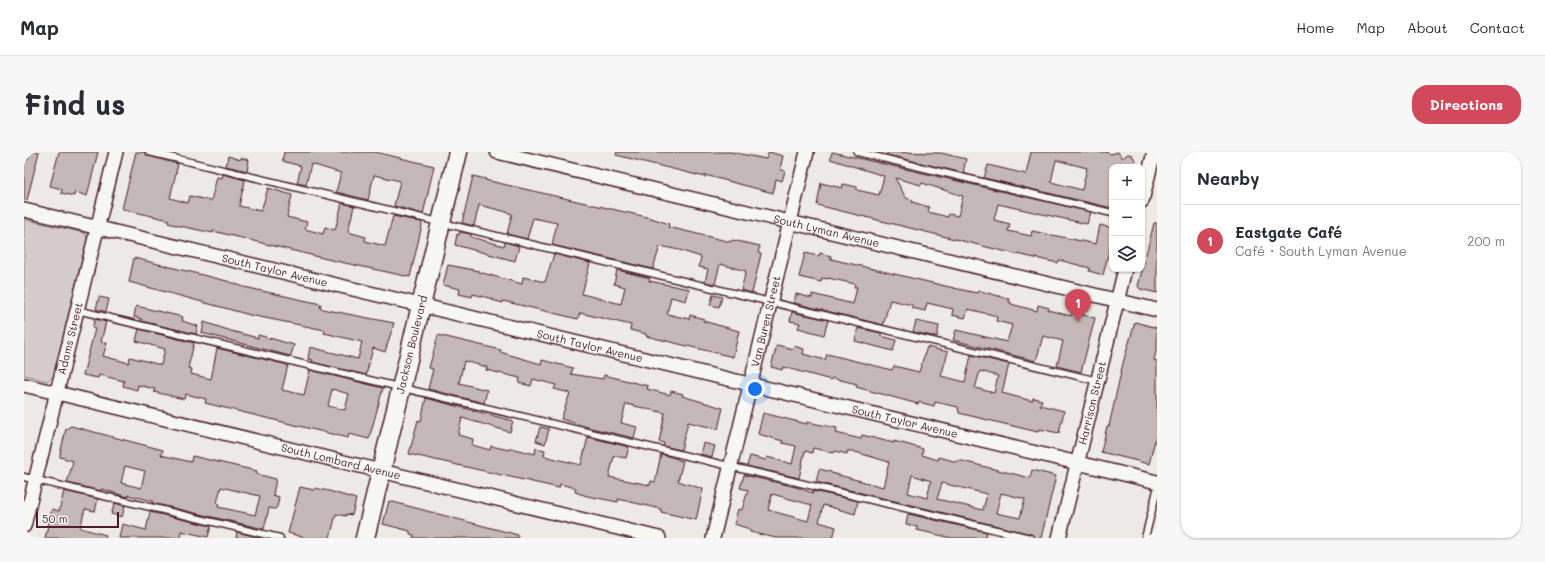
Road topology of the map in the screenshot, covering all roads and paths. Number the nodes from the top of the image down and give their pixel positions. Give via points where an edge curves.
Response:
1 (116, 152) edge
2 (149, 152) edge
3 (458, 152) edge
4 (497, 152) edge
5 (807, 152) edge
6 (857, 152) edge
7 (1154, 152) edge
8 (1142, 200) edge
9 (24, 210) edge
10 (1109, 212) edge
11 (790, 221) junction
12 (441, 223) junction
13 (98, 227) junction
14 (1124, 272) edge
15 (1118, 300) junction
16 (770, 302) junction
17 (421, 304) junction
18 (77, 310) junction
19 (1157, 310) edge
20 (1098, 381) junction
21 (750, 384) junction
22 (24, 385) edge
23 (401, 388) junction
24 (57, 393) junction
25 (1078, 462) junction
26 (730, 466) junction
27 (381, 471) junction
28 (30, 478) edge
29 (1157, 482) edge
30 (1157, 490) edge
31 (24, 526) edge
32 (280, 538) edge
33 (365, 538) edge
34 (658, 538) edge
35 (713, 538) edge
36 (1030, 538) edge
37 (1059, 538) edge
38 (1145, 538) edge

1 - 13 street, Adams Street
2 - 12 lane
3 - 12 street, Jackson Boulevard
4 - 11 street, South Lyman Avenue
5 - 11 street, Van Buren Street
6 - 10 lane
7 - 8 street
9 - 13 street, South Taylor Avenue
11 - 15 street, South Lyman Avenue
11 - 16 street, Van Buren Street
12 - 16 lane
12 - 17 street, Jackson Boulevard
13 - 17 street, South Taylor Avenue
13 - 18 street, Adams Street
14 - 15 street, Harrison Street
15 - 19 street, South Lyman Avenue
15 - 20 street, Harrison Street
16 - 20 lane
16 - 21 street, Van Buren Street
17 - 21 street, South Taylor Avenue
17 - 23 street, Jackson Boulevard
18 - 23 lane
18 - 24 street, Adams Street
20 - 25 street, Harrison Street
21 - 25 street, South Taylor Avenue
21 - 26 street, Van Buren Street
22 - 24 street, South Lombard Avenue
23 - 26 lane
23 - 27 street, Jackson Boulevard
24 - 27 street, South Lombard Avenue
24 - 28 street, Adams Street
25 - 29 street, South Taylor Avenue
25 - 37 street, Harrison Street
26 - 35 street, Van Buren Street
26 - 36 lane
27 - 33 street, Jackson Boulevard
27 - 34 street, South Lombard Avenue
28 - 31 street, Adams Street
28 - 32 lane
30 - 38 lane

